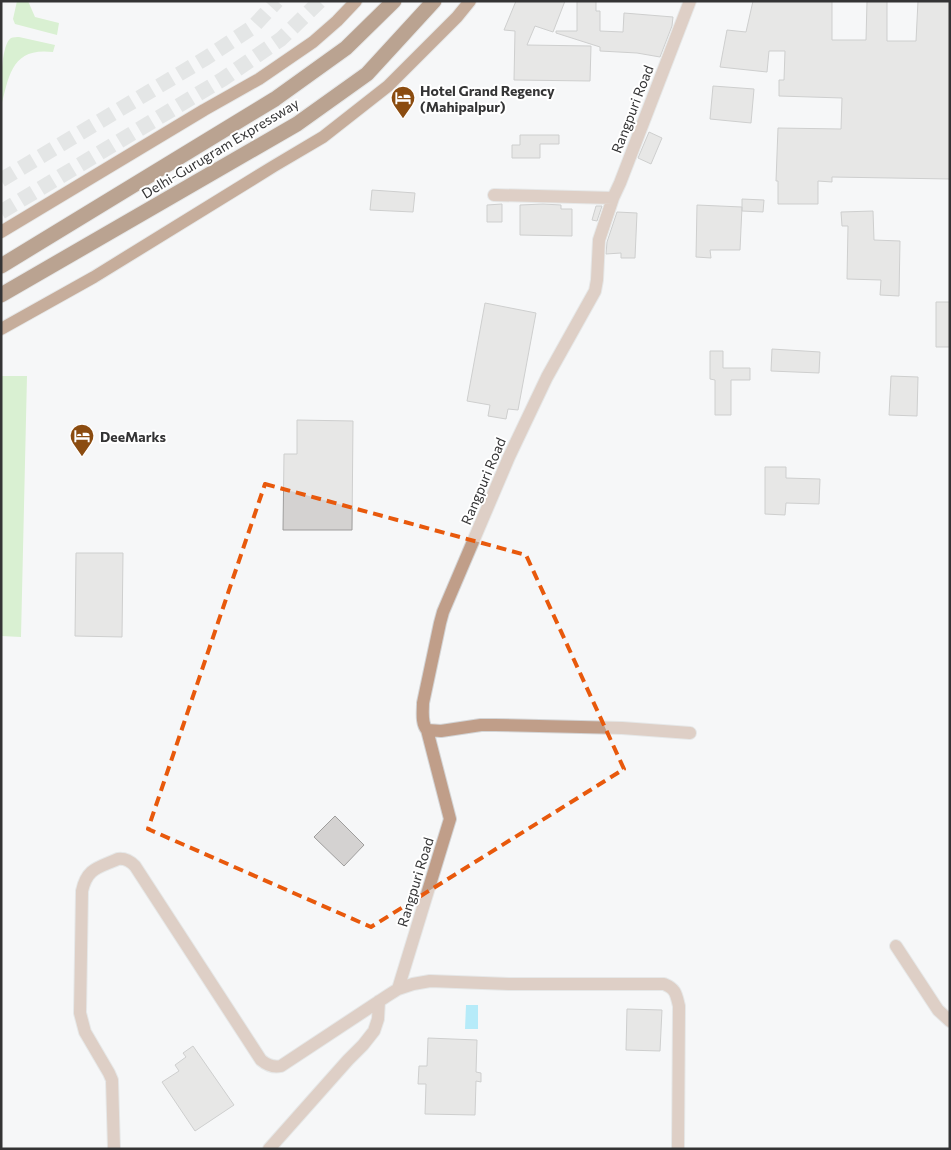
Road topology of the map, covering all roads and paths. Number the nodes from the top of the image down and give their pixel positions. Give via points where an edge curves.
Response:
1 (356, 1) edge
2 (394, 1) edge
3 (434, 1) edge
4 (470, 1) edge
5 (690, 1) edge
6 (494, 195) dead end
7 (613, 198) junction
8 (1, 232) edge
9 (1, 266) edge
10 (1, 295) edge
11 (1, 329) edge
12 (427, 730) junction
13 (690, 733) dead end
14 (896, 946) dead end
15 (398, 989) junction
16 (379, 1001) junction
17 (950, 1022) edge
18 (114, 1149) edge
19 (269, 1149) edge
20 (678, 1149) edge

1 - 8 main road via 313,42 259,79
2 - 9 highway, Delhi-Gurugram Expressway via 346,48 274,99
3 - 10 highway, Delhi-Gurugram Expressway via 367,74 297,124
4 - 11 main road via 388,86 323,137
5 - 7 street, Rangpuri Road
6 - 7 street
7 - 12 street, Rangpuri Road via 599,240 595,290 547,377 502,472 443,612 423,703 424,727
12 - 13 street via 495,725
12 - 15 street, Rangpuri Road via 450,819
14 - 17 street via 938,1010
15 - 16 street
15 - 20 street via 430,981 664,984 671,987 679,1006
16 - 18 street via 281,1066 266,1064 135,866 118,859 91,871 82,891 80,1013 85,1032 112,1080
16 - 19 street via 374,1031

